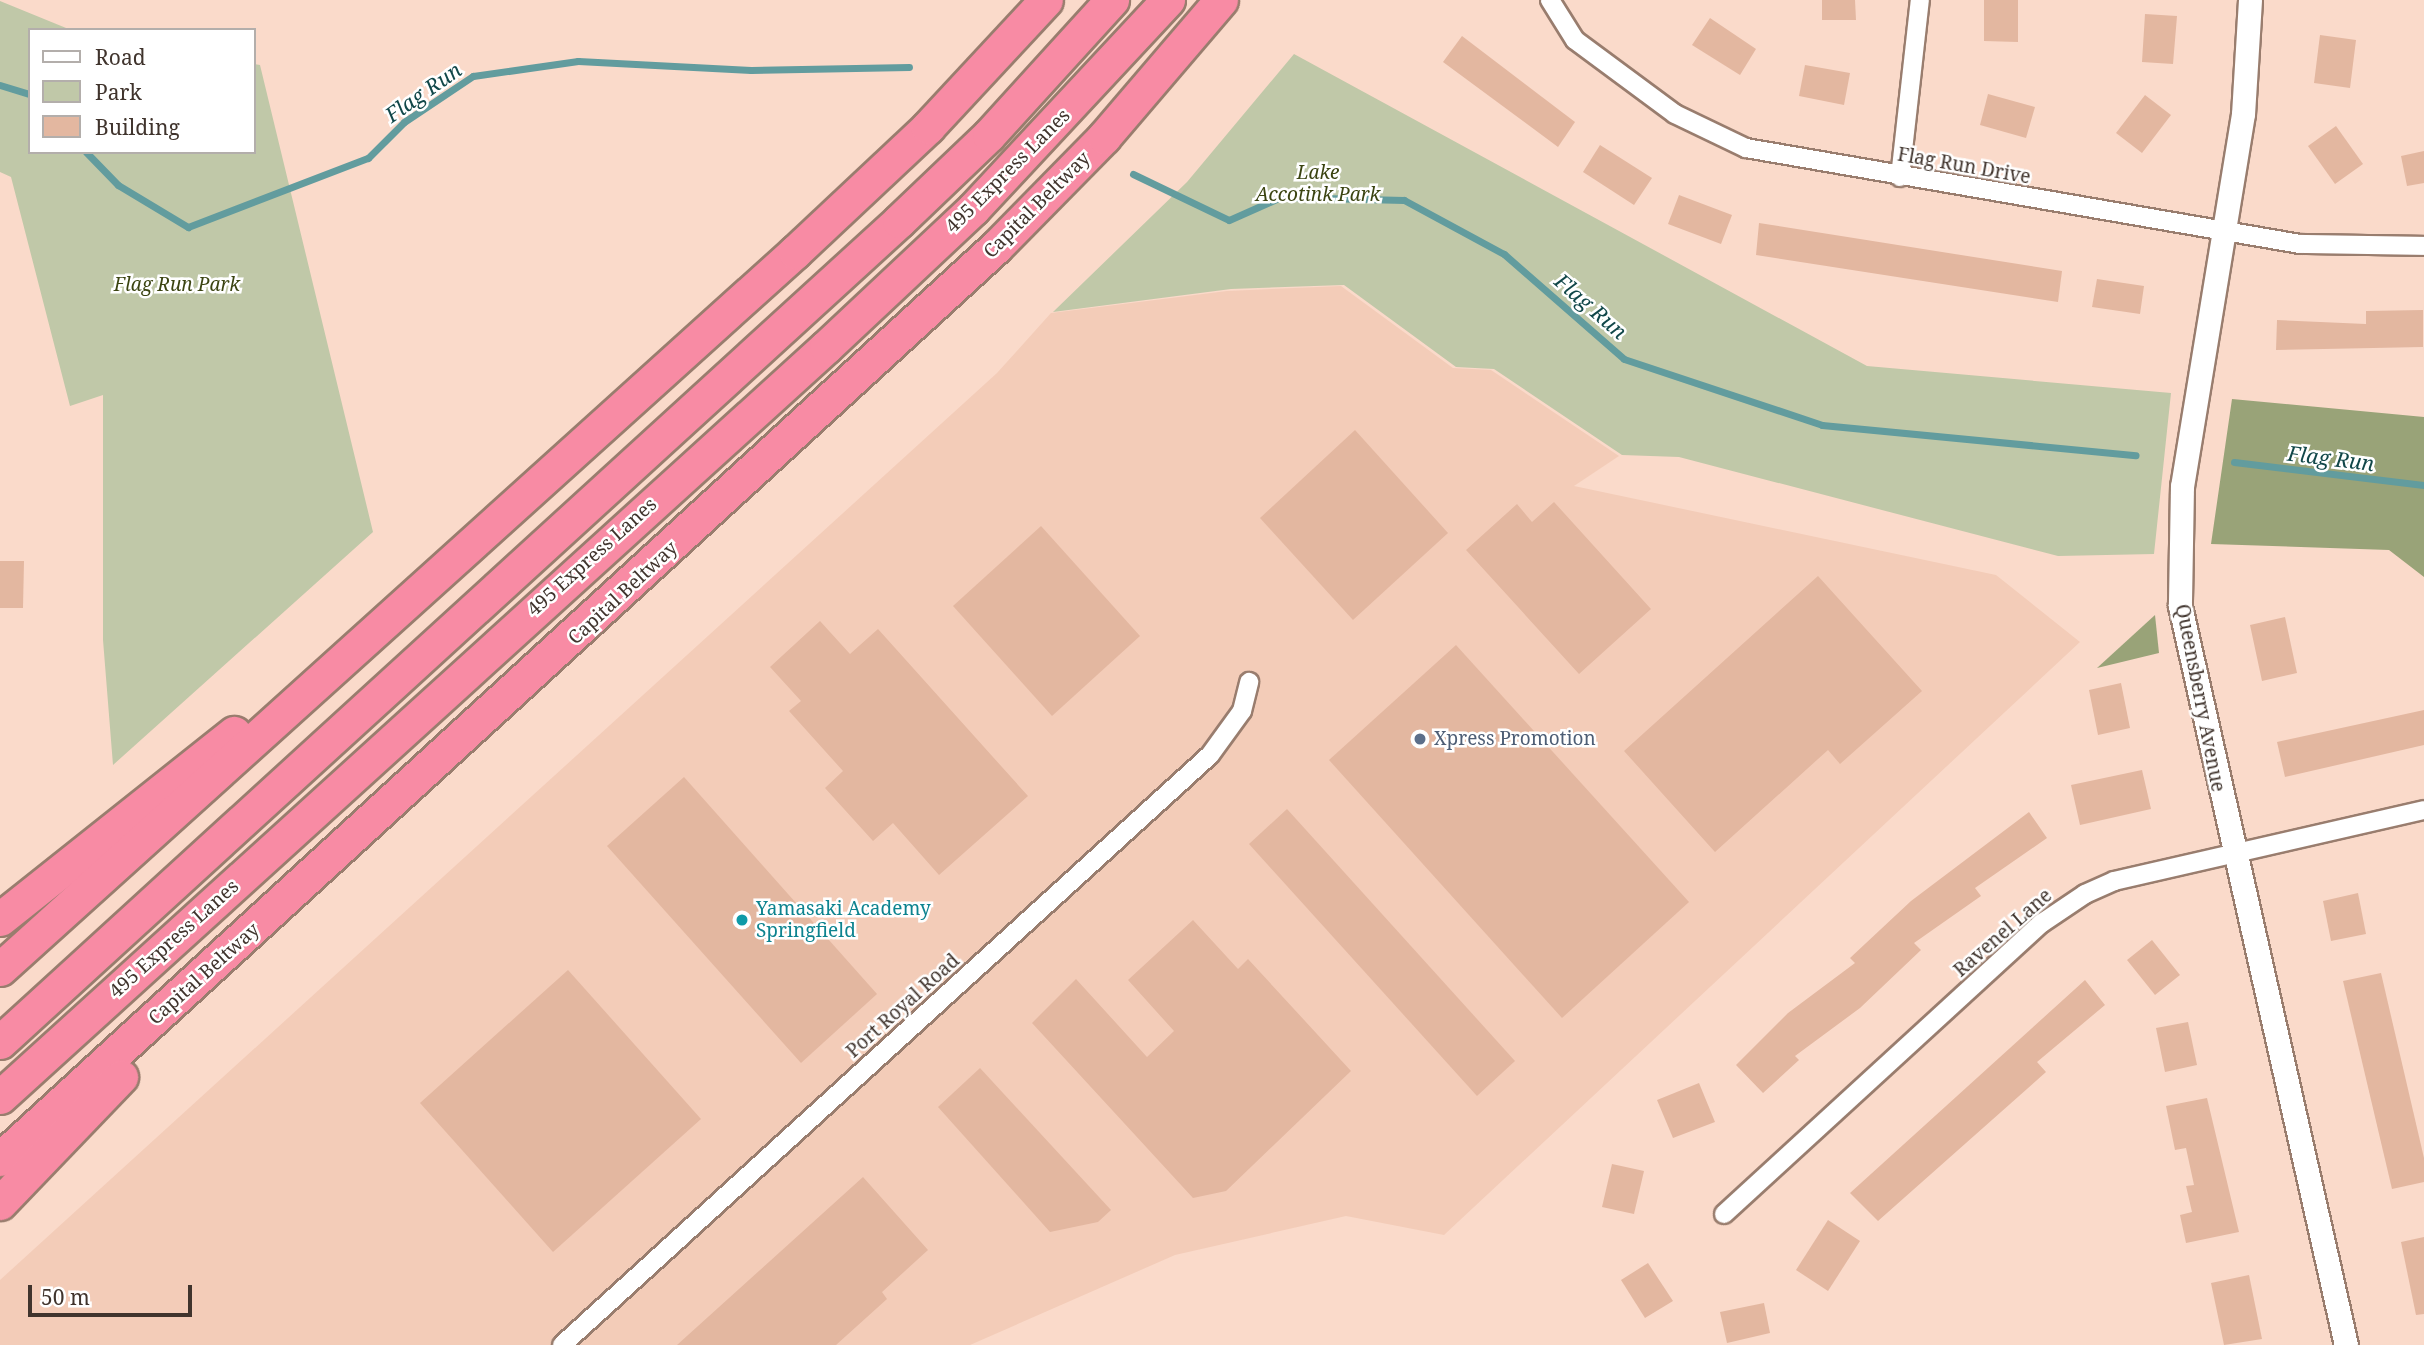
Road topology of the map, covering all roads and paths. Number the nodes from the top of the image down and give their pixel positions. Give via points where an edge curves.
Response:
1 (1046, 0) edge
2 (1112, 0) edge
3 (1168, 0) edge
4 (1221, 0) edge
5 (1550, 0) edge
6 (1920, 0) edge
7 (2250, 0) edge
8 (1900, 177) junction
9 (2225, 232) junction
10 (2424, 246) edge
11 (401, 609) junction
12 (1249, 682) dead end
13 (2424, 810) edge
14 (2232, 854) junction
15 (321, 868) junction
16 (0, 919) edge
17 (0, 969) edge
18 (0, 1042) edge
19 (0, 1097) edge
20 (0, 1160) edge
21 (0, 1203) edge
22 (1724, 1214) dead end
23 (562, 1345) edge
24 (2346, 1345) edge

1 - 11 highway via 918,137
2 - 18 highway, 495 Express Lanes via 989,135 899,221
3 - 19 highway, 495 Express Lanes via 1055,126 826,347
4 - 15 highway, Capital Beltway via 1104,137 996,247
5 - 8 street, Flag Run Drive via 1575,40 1700,129 1779,156
6 - 8 street
7 - 9 street, Queensberry Avenue via 2243,114
8 - 9 street, Flag Run Drive
9 - 10 street, Flag Run Drive via 2339,248
9 - 14 street, Queensberry Avenue via 2182,486 2177,560 2187,652
11 - 16 highway via 125,814
11 - 17 highway
12 - 23 street, Port Royal Road via 1242,711 1210,755
13 - 14 street, Ravenel Lane
14 - 22 street, Ravenel Lane via 2114,881 2061,908
14 - 24 street, Queensberry Avenue
15 - 20 highway, Capital Beltway
15 - 21 highway

